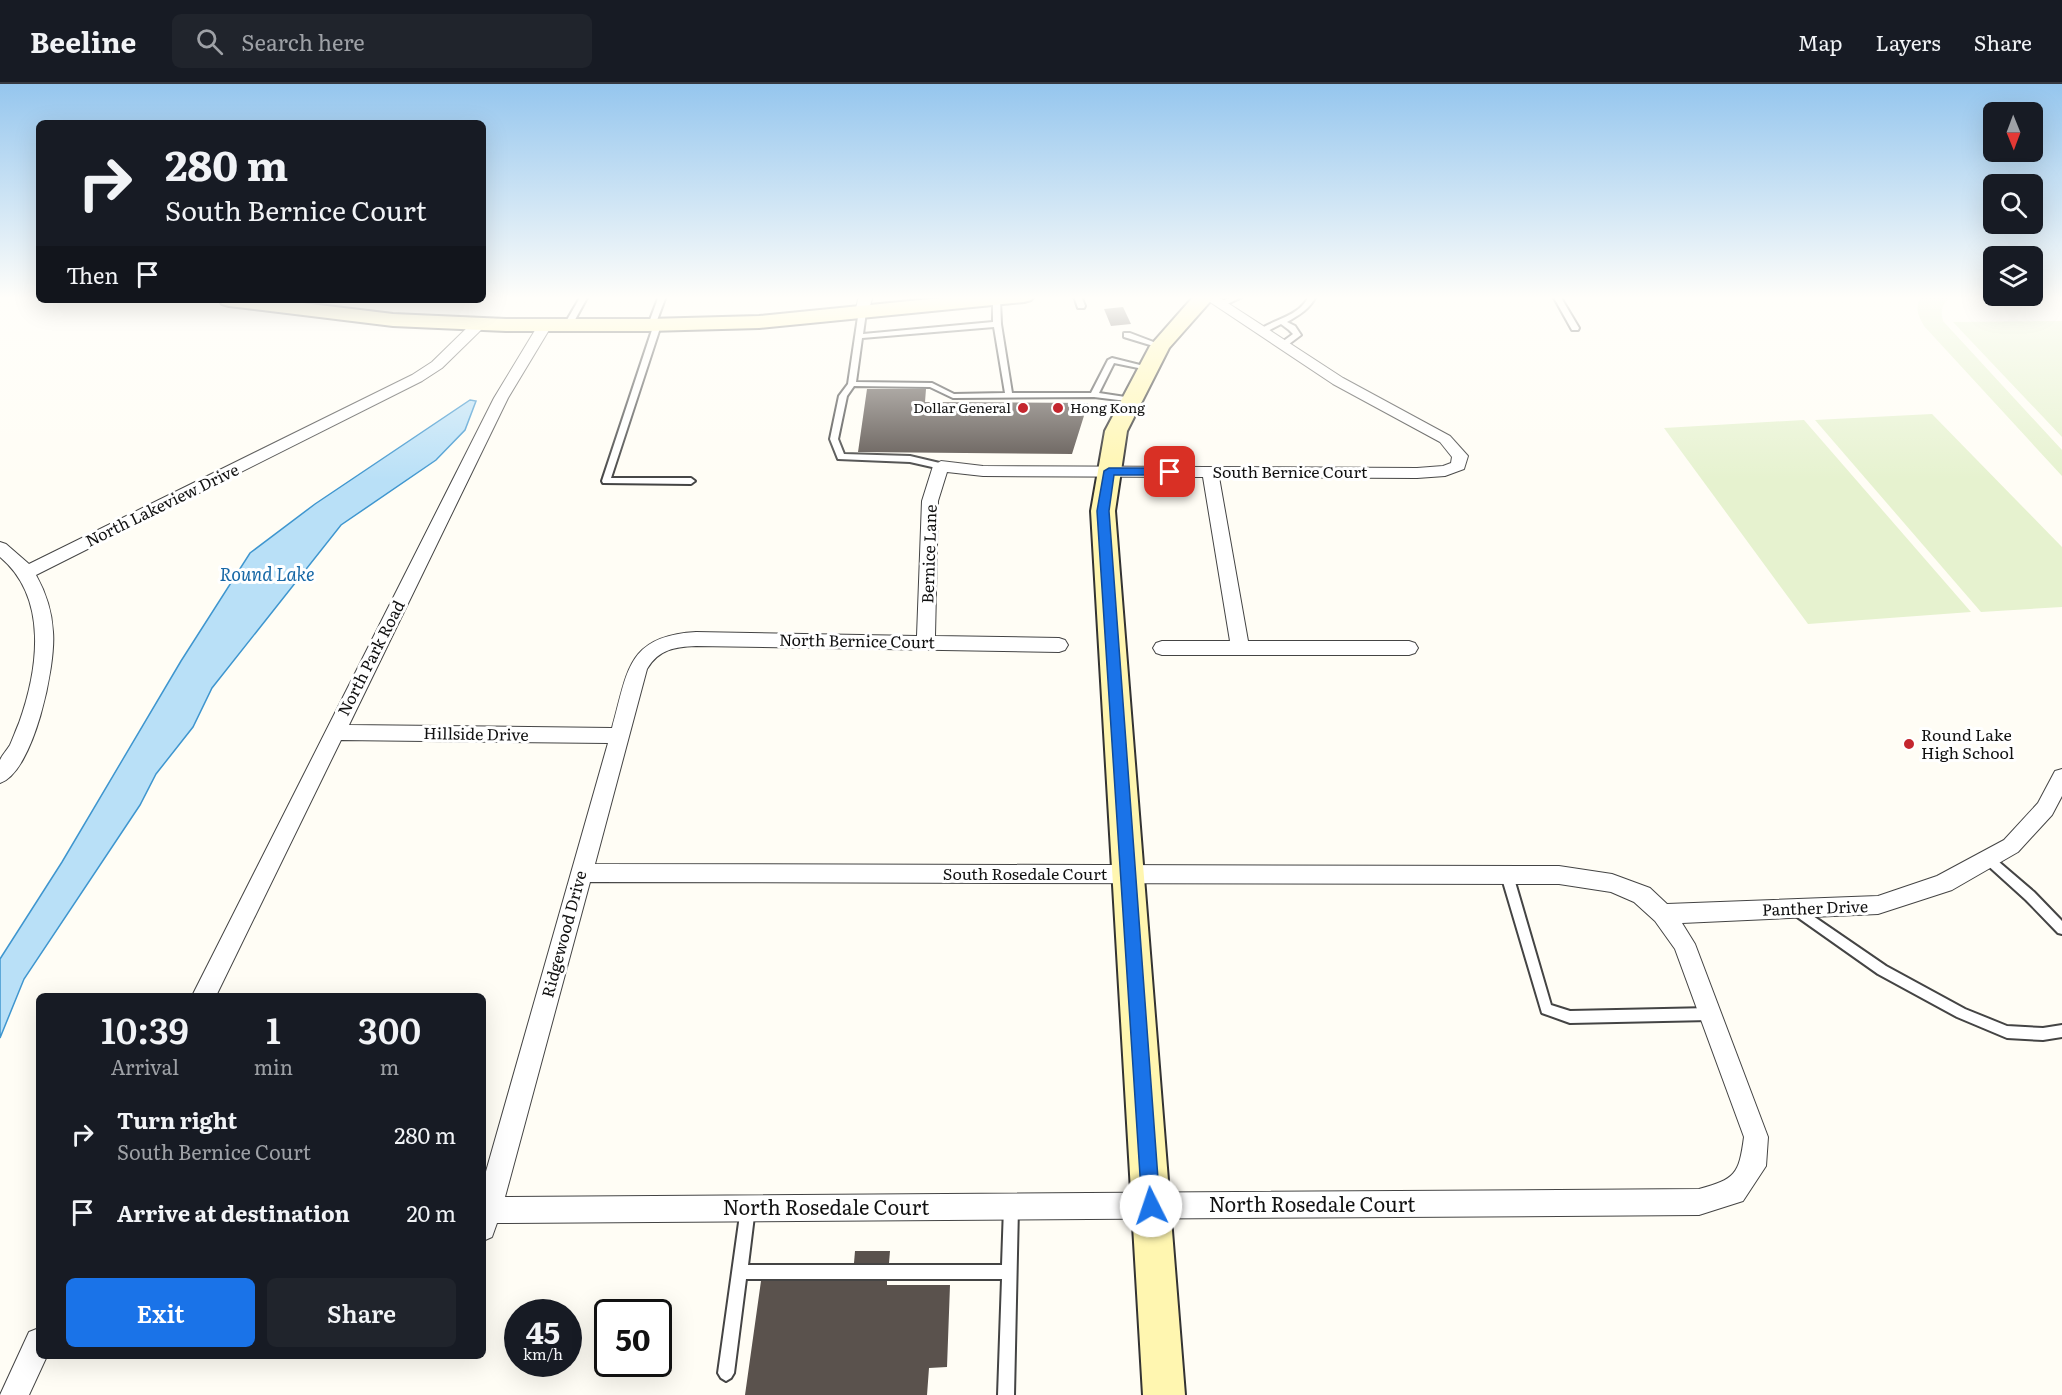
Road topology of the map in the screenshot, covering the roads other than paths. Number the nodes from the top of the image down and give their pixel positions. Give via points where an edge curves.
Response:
1 (444, 357) edge
2 (526, 357) edge
3 (644, 357) edge
4 (856, 357) edge
5 (1003, 357) edge
6 (1154, 357) edge
7 (1301, 357) edge
8 (1148, 368) junction
9 (852, 384) junction
10 (1094, 395) junction
11 (1009, 396) junction
12 (1132, 400) junction
13 (941, 466) junction
14 (1109, 471) junction
15 (1210, 472) junction
16 (691, 481) dead end
17 (0, 548) edge
18 (26, 573) junction
19 (926, 643) junction
20 (1059, 645) dead end
21 (656, 646) joint
22 (1162, 648) dead end
23 (1240, 648) junction
24 (1409, 648) dead end
25 (334, 732) junction
26 (619, 736) junction
27 (0, 775) edge
28 (2062, 777) edge
29 (1988, 859) junction
30 (581, 873) junction
31 (1128, 874) junction
32 (1507, 875) junction
33 (1612, 883) joint
34 (1794, 908) junction
35 (1663, 914) junction
36 (2062, 930) edge
37 (205, 993) edge
38 (1710, 1014) junction
39 (2062, 1031) edge
40 (1151, 1206) junction
41 (1011, 1207) junction
42 (748, 1208) junction
43 (486, 1219) edge
44 (739, 1272) junction
45 (1009, 1272) junction
46 (36, 1348) edge
47 (726, 1373) dead end
48 (14, 1395) edge
49 (1006, 1395) edge
50 (1164, 1395) edge

1 - 18 street, North Lakeview Drive via 417,378
2 - 25 street, North Park Road via 501,398
3 - 16 lane via 606,481
4 - 9 lane
5 - 11 lane
6 - 8 main road
7 - 15 street, South Bernice Court via 1445,439 1460,456 1458,466 1417,473
8 - 10 lane via 1112,360
8 - 12 main road
9 - 11 lane via 932,384 954,396
9 - 13 lane via 843,396 834,439 841,457 910,459
10 - 11 lane
10 - 12 lane
12 - 14 main road via 1116,431
13 - 14 street, South Bernice Court via 983,471
13 - 19 street, Bernice Lane via 930,501
14 - 15 street, South Bernice Court
14 - 31 main road via 1103,511
15 - 23 street
17 - 18 street
18 - 27 street via 39,600 45,646 35,703 19,746
19 - 20 street, North Bernice Court
19 - 21 street, North Bernice Court via 696,639
21 - 26 street, Ridgewood Drive via 644,656 638,669
22 - 23 street
23 - 24 street
25 - 26 street, Hillside Drive
25 - 37 street, North Park Road
26 - 30 street, Ridgewood Drive
28 - 29 street, Panther Drive via 2045,809 2011,846
29 - 34 street, Panther Drive via 1944,884 1878,905
29 - 36 lane
30 - 31 street, South Rosedale Court
30 - 43 street, Ridgewood Drive
31 - 32 street, South Rosedale Court
31 - 40 main road
32 - 33 street, South Rosedale Court
32 - 38 lane via 1546,1009 1570,1017
33 - 35 street, North Rosedale Court via 1642,895
34 - 35 street, Panther Drive
34 - 39 lane via 1882,970 1961,1013 2007,1032
35 - 38 street, North Rosedale Court via 1684,944
38 - 40 street, North Rosedale Court via 1756,1137 1753,1166 1734,1192 1699,1202
40 - 41 street, North Rosedale Court
40 - 50 main road
41 - 42 street, North Rosedale Court
41 - 45 lane
42 - 43 street, North Rosedale Court
42 - 44 lane
44 - 45 lane
44 - 47 lane
45 - 49 lane
46 - 48 street

